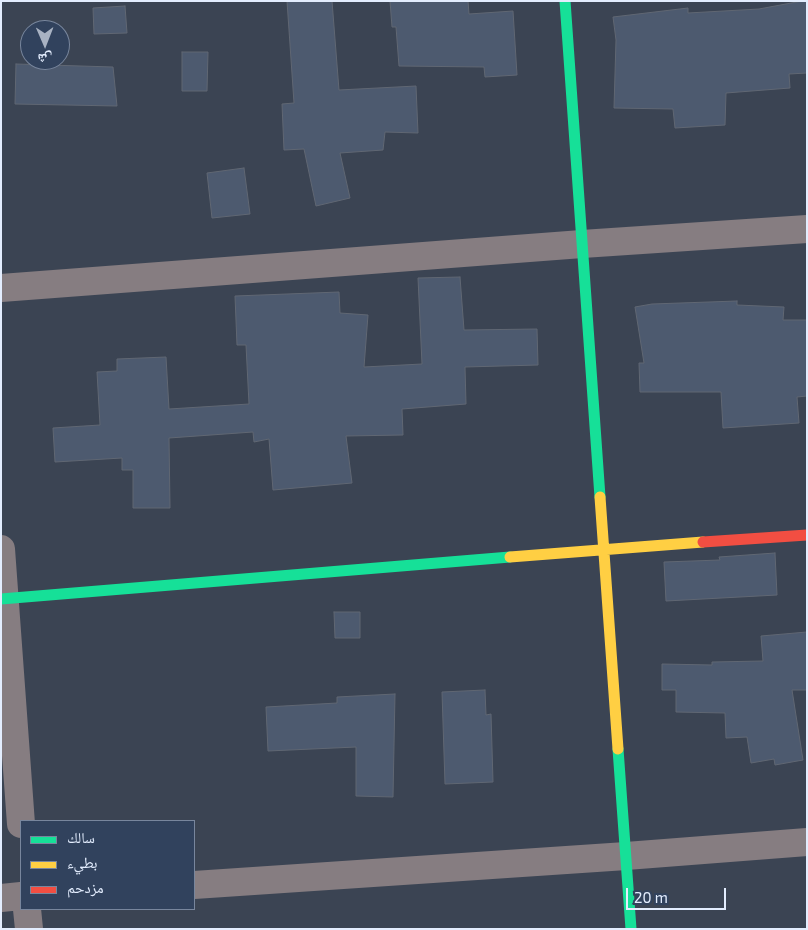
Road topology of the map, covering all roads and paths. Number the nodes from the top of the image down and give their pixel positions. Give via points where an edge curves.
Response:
1 (565, 1) edge
2 (807, 229) edge
3 (582, 244) junction
4 (1, 288) edge
5 (807, 535) edge
6 (1, 549) edge
7 (604, 549) junction
8 (3, 599) edge
9 (21, 820) edge
10 (807, 842) edge
11 (626, 856) junction
12 (195, 884) edge
13 (20, 896) edge
14 (1, 898) edge
15 (27, 910) edge
16 (29, 929) edge
17 (631, 929) edge

1 - 3 street
2 - 3 street
3 - 4 street
3 - 7 street
5 - 7 street
6 - 8 street
7 - 8 street
7 - 11 street
8 - 9 street
10 - 11 street
11 - 12 street
11 - 17 street
13 - 14 street
15 - 16 street

